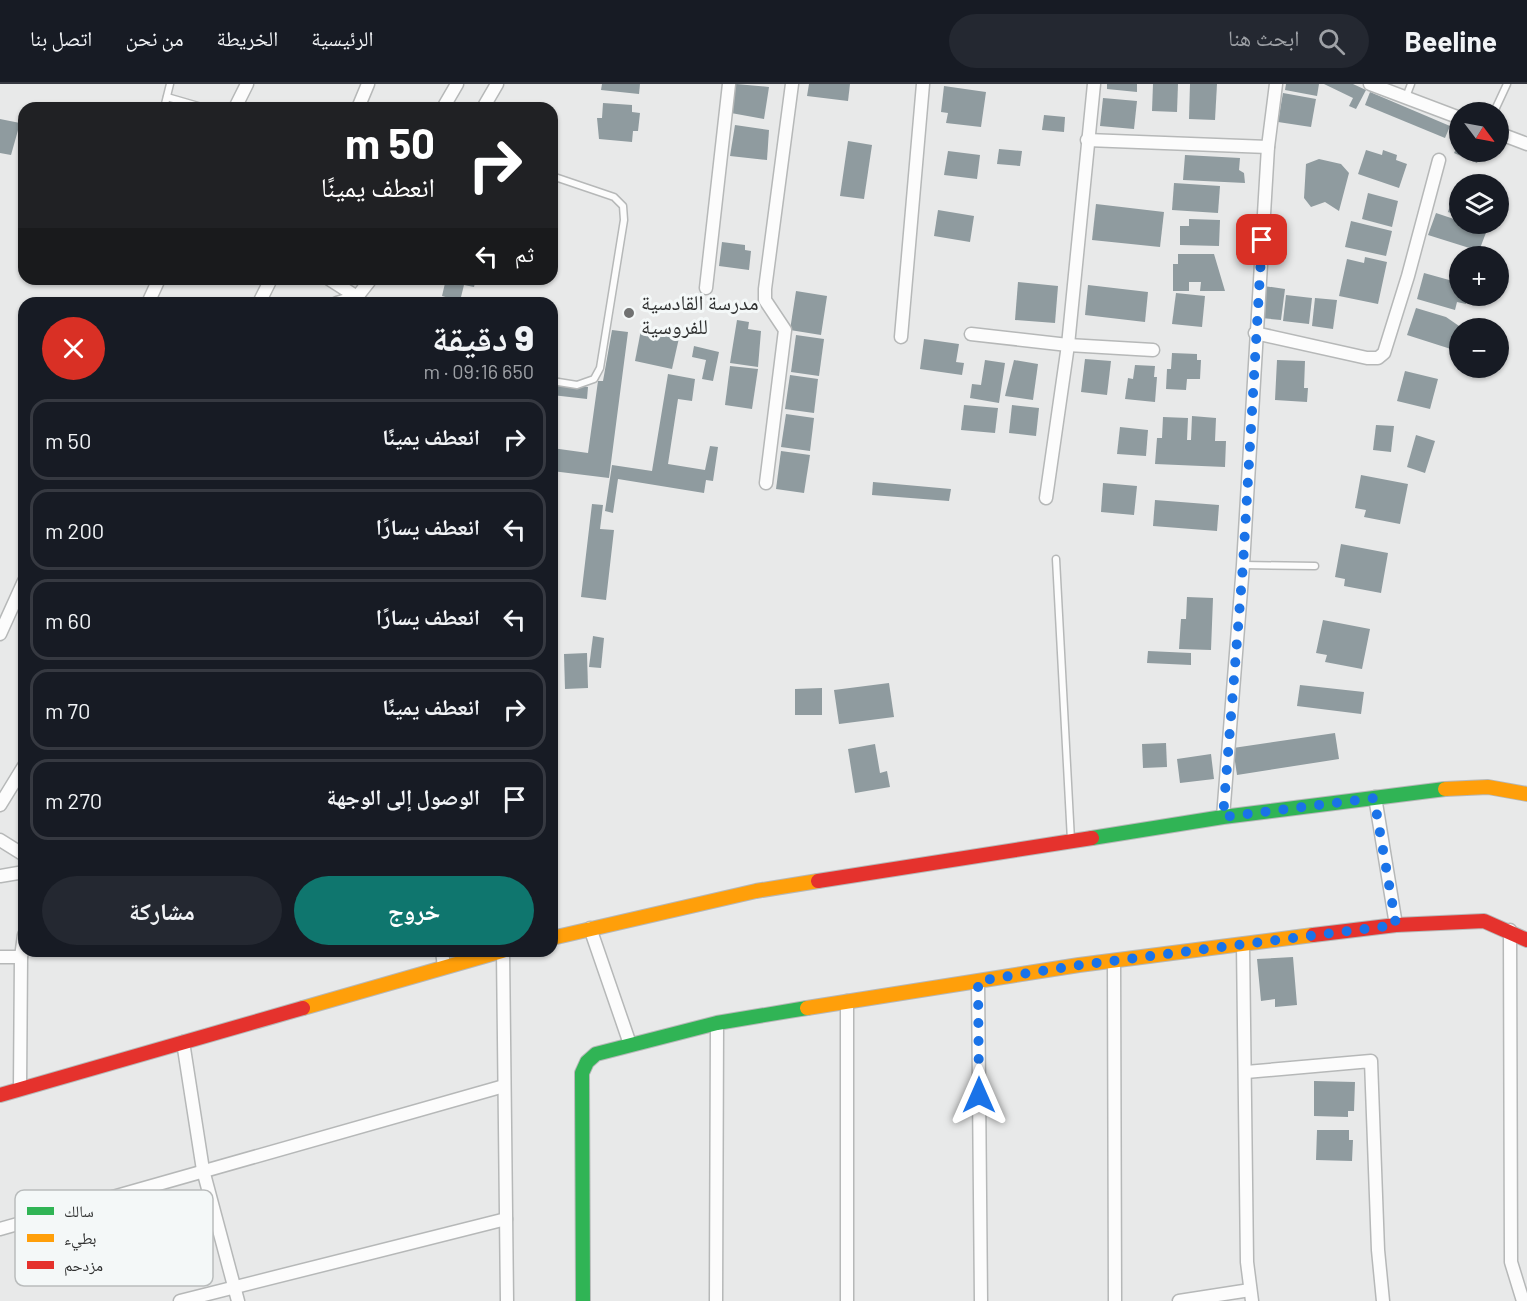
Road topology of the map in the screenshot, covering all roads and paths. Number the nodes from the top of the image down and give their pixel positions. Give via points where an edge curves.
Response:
1 (170, 84) edge
2 (247, 84) edge
3 (368, 84) edge
4 (457, 84) edge
5 (497, 84) edge
6 (729, 84) edge
7 (792, 84) edge
8 (923, 84) edge
9 (1094, 84) edge
10 (1276, 84) edge
11 (1370, 84) edge
12 (1411, 84) edge
13 (1507, 84) edge
14 (167, 97) junction
15 (1406, 98) junction
16 (166, 102) edge
17 (184, 102) edge
18 (238, 102) edge
19 (360, 102) edge
20 (446, 102) edge
21 (486, 102) edge
22 (1499, 102) edge
23 (1449, 114) edge
24 (1509, 137) edge
25 (1087, 140) junction
26 (1527, 144) edge
27 (1268, 147) junction
28 (1438, 160) dead end
29 (558, 178) edge
30 (337, 285) edge
31 (706, 288) dead end
32 (353, 297) edge
33 (1255, 333) junction
34 (971, 334) dead end
35 (901, 337) dead end
36 (1068, 345) junction
37 (1153, 351) dead end
38 (558, 382) edge
39 (766, 483) dead end
40 (1046, 498) dead end
41 (1056, 559) dead end
42 (1243, 565) junction
43 (1315, 566) dead end
44 (18, 594) edge
45 (0, 634) edge
46 (18, 776) edge
47 (1527, 794) edge
48 (1374, 798) junction
49 (0, 805) edge
50 (1223, 817) junction
51 (0, 840) edge
52 (1071, 841) junction
53 (18, 851) edge
54 (18, 873) edge
55 (0, 876) edge
56 (1396, 925) junction
57 (590, 928) junction
58 (1510, 930) junction
59 (558, 936) edge
60 (1527, 939) edge
61 (1243, 944) junction
62 (0, 957) edge
63 (21, 957) joint
64 (443, 957) edge
65 (480, 957) edge
66 (502, 957) edge
67 (1114, 961) junction
68 (444, 967) junction
69 (978, 981) junction
70 (847, 1001) junction
71 (717, 1023) junction
72 (183, 1042) junction
73 (630, 1044) junction
74 (1246, 1072) junction
75 (504, 1086) junction
76 (20, 1089) junction
77 (0, 1095) edge
78 (203, 1170) junction
79 (134, 1190) edge
80 (208, 1190) edge
81 (213, 1207) edge
82 (506, 1219) junction
83 (15, 1225) edge
84 (0, 1229) edge
85 (234, 1286) junction
86 (1251, 1296) edge
87 (180, 1301) edge
88 (238, 1301) edge
89 (507, 1301) edge
90 (583, 1301) edge
91 (716, 1301) edge
92 (847, 1301) edge
93 (981, 1301) edge
94 (1115, 1301) edge
95 (1179, 1301) edge
96 (1383, 1301) edge
97 (1522, 1301) edge

1 - 14 lane
2 - 18 street
3 - 19 street
4 - 20 street
5 - 21 street
6 - 31 street
7 - 39 street via 765,289 765,300 785,330
8 - 35 street
9 - 25 street
10 - 27 street
11 - 15 street
12 - 15 lane
13 - 22 lane
14 - 16 lane
14 - 17 lane
15 - 23 street
24 - 26 street
25 - 27 street
25 - 36 street
27 - 33 street
28 - 33 street via 1384,353 1378,358 1367,358
29 - 38 lane via 614,197 623,206 624,220 600,368 594,379 577,385
30 - 32 street
33 - 42 street
34 - 36 street
36 - 37 street
36 - 40 street
41 - 52 lane
42 - 43 lane
42 - 50 street
44 - 45 street
46 - 49 street
47 - 48 street via 1488,787
48 - 50 street
48 - 56 street
50 - 52 street
51 - 53 street
52 - 57 street via 756,891
54 - 55 street
56 - 58 street via 1484,921
56 - 61 street
57 - 59 street
57 - 73 street
58 - 60 street
58 - 97 street via 1511,1262
61 - 67 street
61 - 74 street
62 - 63 street
63 - 76 street
64 - 68 street
65 - 68 street
66 - 75 street
67 - 69 street
67 - 94 street
68 - 72 street
69 - 70 street
69 - 93 street
70 - 71 street
70 - 92 street
71 - 73 street
71 - 91 street
72 - 76 street
72 - 78 street
73 - 90 street via 596,1054 582,1073
74 - 86 street via 1247,1262
74 - 96 street via 1371,1061
75 - 78 street
75 - 82 street
76 - 77 street
78 - 79 street
78 - 80 street
81 - 85 street
82 - 85 street
82 - 89 street
83 - 84 street
85 - 87 street
85 - 88 street
86 - 95 street

